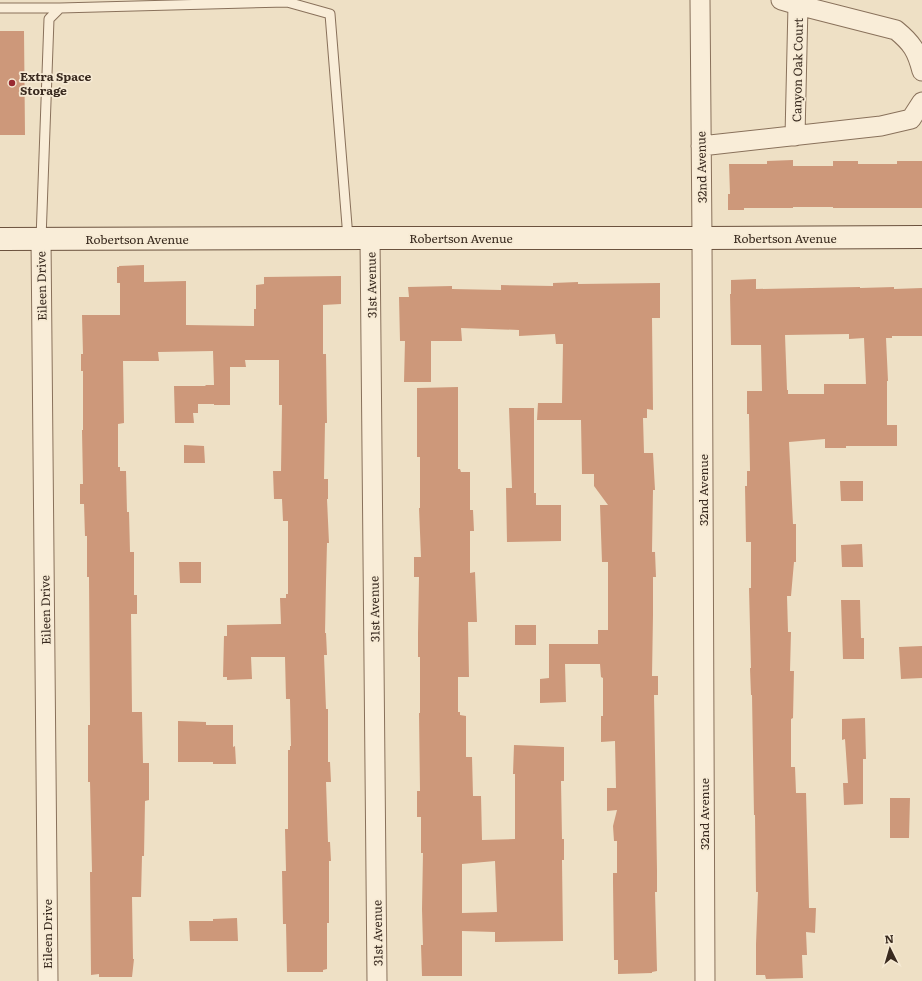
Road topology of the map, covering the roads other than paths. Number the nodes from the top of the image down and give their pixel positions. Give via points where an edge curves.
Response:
1 (700, 0) edge
2 (790, 2) edge
3 (0, 8) edge
4 (60, 8) junction
5 (922, 71) edge
6 (922, 102) edge
7 (795, 136) junction
8 (701, 146) junction
9 (922, 237) edge
10 (348, 238) junction
11 (370, 238) junction
12 (702, 238) junction
13 (0, 239) edge
14 (41, 239) junction
15 (48, 981) edge
16 (377, 981) edge
17 (705, 981) edge

1 - 8 street, 32nd Avenue
2 - 5 street, Canyon Oak Court via 896,30 915,49
2 - 7 street, Canyon Oak Court
3 - 4 lane
4 - 10 lane via 288,2 330,14
4 - 14 lane via 49,19
6 - 7 street, Canyon Oak Court via 911,119 881,126
7 - 8 street, Canyon Oak Court
8 - 12 street, 32nd Avenue
9 - 12 street, Robertson Avenue
10 - 11 street, Robertson Avenue
10 - 14 street, Robertson Avenue
11 - 12 street, Robertson Avenue
11 - 16 street, 31st Avenue
12 - 17 street, 32nd Avenue
13 - 14 street, Robertson Avenue
14 - 15 street, Eileen Drive

